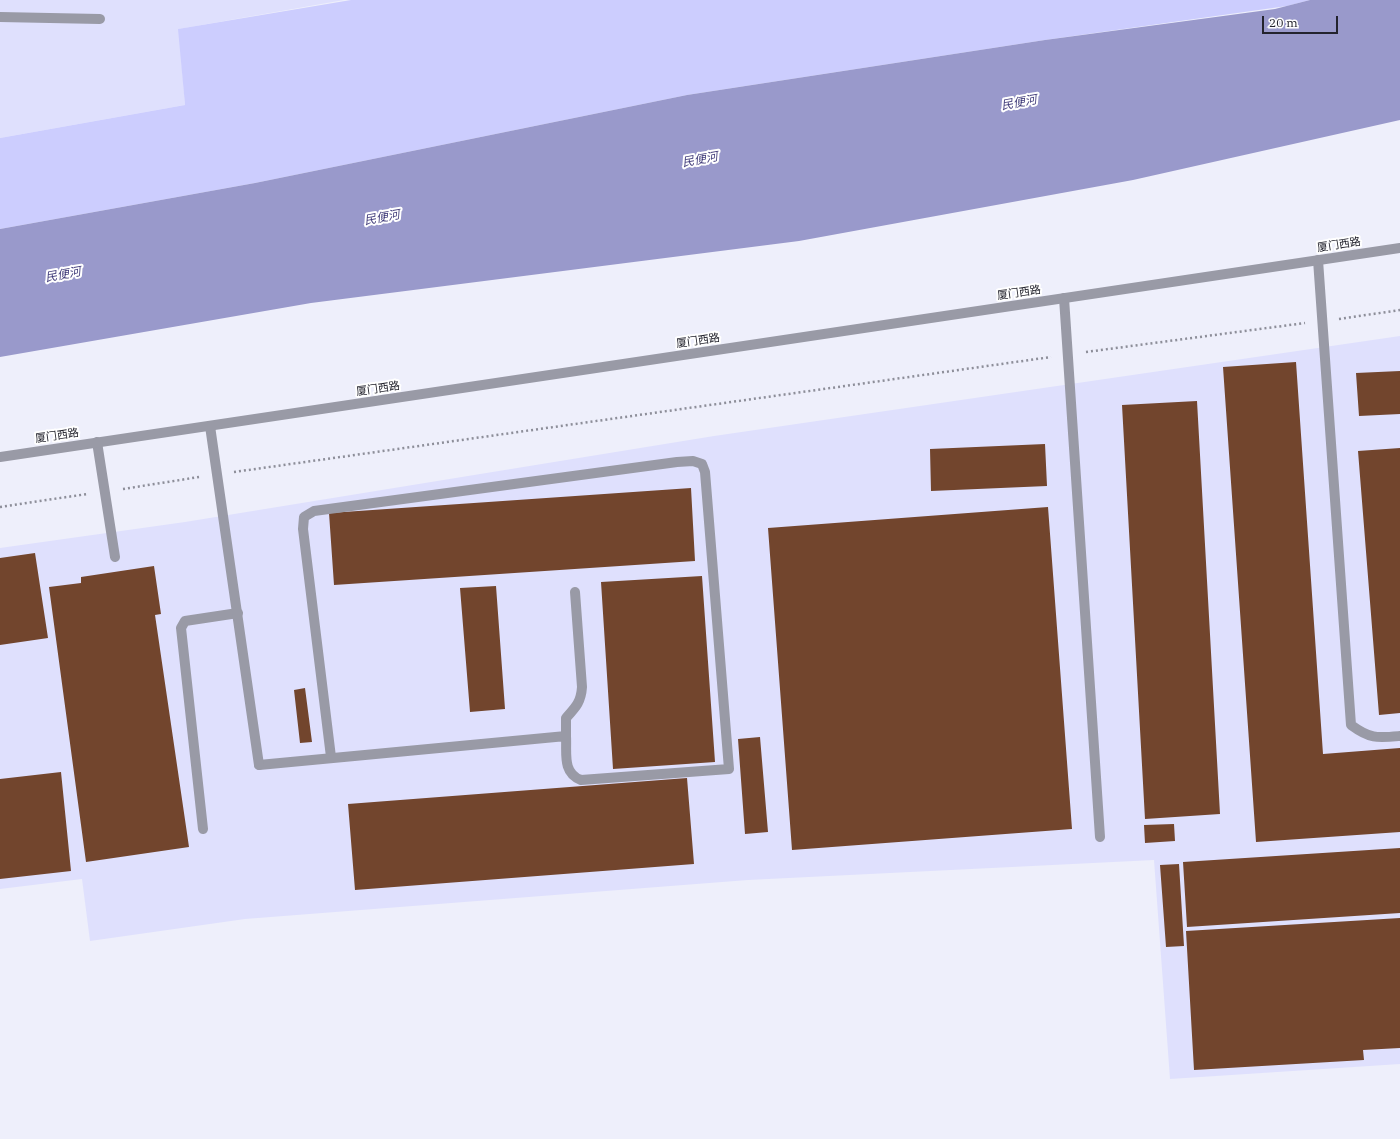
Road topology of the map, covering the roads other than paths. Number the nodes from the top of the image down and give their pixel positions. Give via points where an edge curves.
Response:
1 (0, 17) edge
2 (100, 18) dead end
3 (1400, 248) edge
4 (1318, 260) junction
5 (1064, 298) junction
6 (210, 426) junction
7 (97, 442) junction
8 (0, 457) edge
9 (115, 557) dead end
10 (575, 592) dead end
11 (238, 613) junction
12 (566, 736) junction
13 (1400, 736) edge
14 (331, 757) junction
15 (203, 829) dead end
16 (1100, 837) dead end

1 - 2 street
3 - 4 street, 厦门西路
4 - 5 street, 厦门西路
4 - 13 street via 1351,725 1365,735 1380,738
5 - 6 street, 厦门西路
5 - 16 street
6 - 7 street, 厦门西路
6 - 11 street
7 - 8 street, 厦门西路
7 - 9 street
10 - 12 street via 581,698 578,706 566,718
11 - 14 street via 259,765
11 - 15 street via 185,621 181,628
12 - 14 street
12 - 14 street via 568,770 573,777 581,780 729,769 705,472 702,464 694,461 677,462 329,508 314,511 304,517 303,529

